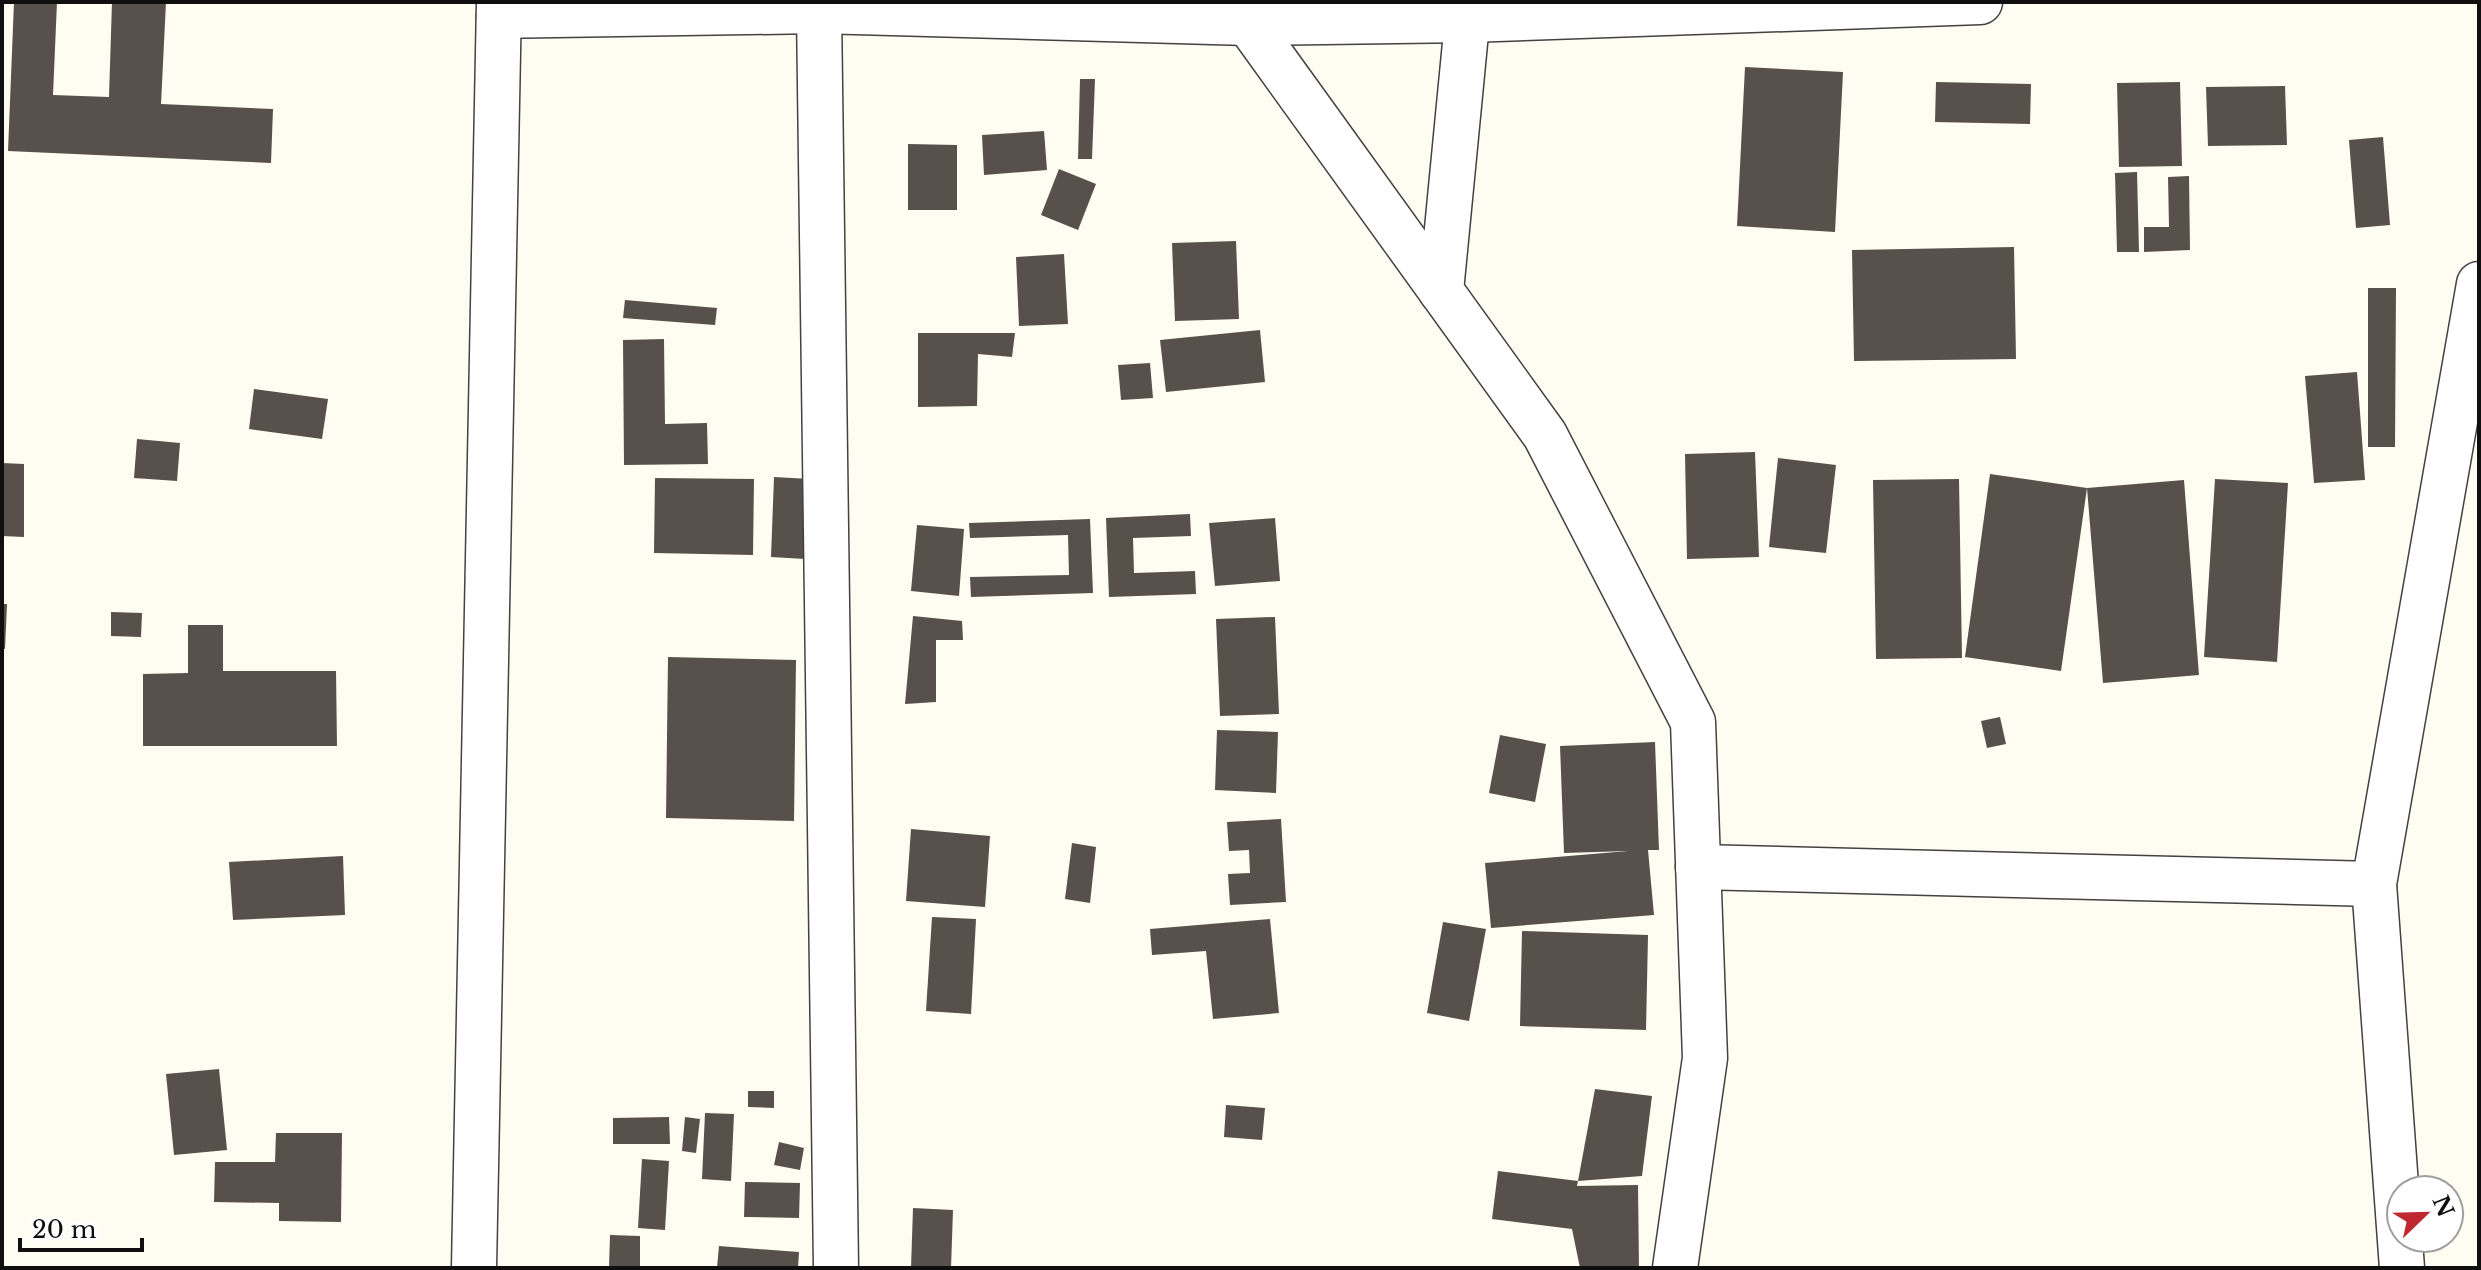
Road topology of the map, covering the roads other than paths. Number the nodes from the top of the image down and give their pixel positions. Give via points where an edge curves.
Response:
1 (1960, 2) edge
2 (1980, 2) edge
3 (499, 9) edge
4 (819, 11) junction
5 (1469, 11) edge
6 (1248, 23) junction
7 (2479, 284) edge
8 (1441, 291) junction
9 (1698, 867) junction
10 (2374, 884) junction
11 (474, 1268) edge
12 (836, 1268) edge
13 (1675, 1268) edge
14 (2402, 1268) edge

1 - 2 street
1 - 5 street
3 - 4 street
3 - 11 street
4 - 6 street
4 - 12 street
5 - 6 street
5 - 8 street
6 - 8 street
7 - 10 street
8 - 9 street via 1545,435 1693,722
9 - 10 street
9 - 13 street via 1705,1058
10 - 14 street

